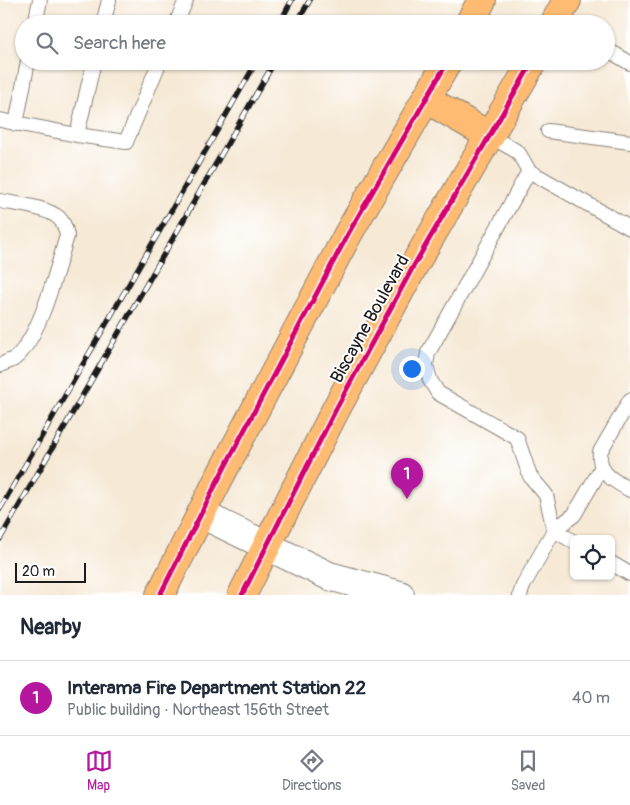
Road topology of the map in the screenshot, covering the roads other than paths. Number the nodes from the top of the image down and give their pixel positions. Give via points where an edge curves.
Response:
1 (40, 0) edge
2 (109, 0) edge
3 (482, 0) edge
4 (182, 1) edge
5 (37, 15) edge
6 (105, 15) edge
7 (178, 15) edge
8 (474, 15) edge
9 (615, 54) edge
10 (630, 63) edge
11 (26, 70) edge
12 (92, 70) edge
13 (156, 70) edge
14 (443, 70) edge
15 (528, 70) edge
16 (426, 99) junction
17 (0, 120) edge
18 (16, 124) junction
19 (548, 131) dead end
20 (77, 135) junction
21 (490, 136) junction
22 (630, 142) edge
23 (529, 171) junction
24 (0, 201) edge
25 (630, 228) edge
26 (0, 365) edge
27 (630, 400) edge
28 (602, 467) junction
29 (630, 490) edge
30 (201, 514) junction
31 (554, 530) junction
32 (570, 540) edge
33 (266, 547) junction
34 (615, 565) edge
35 (630, 574) edge
36 (160, 595) edge
37 (242, 595) edge
38 (400, 595) edge
39 (520, 595) edge

1 - 5 lane
2 - 6 lane
3 - 8 main road
4 - 7 lane
9 - 10 lane
11 - 18 lane
12 - 20 lane
13 - 20 lane via 126,142
14 - 16 main road
15 - 21 main road, Biscayne Boulevard
16 - 21 main road
16 - 30 main road via 348,234
17 - 18 lane
18 - 20 lane
19 - 22 lane
21 - 23 lane via 518,152
21 - 33 main road, Biscayne Boulevard via 413,267
23 - 25 lane
23 - 31 lane via 428,353 426,365 438,394 517,438 530,476 546,495
24 - 26 lane via 49,212 58,217 67,236 32,334 13,360
27 - 28 lane via 600,452
28 - 29 lane via 605,474
28 - 31 lane via 574,515
30 - 33 street
30 - 36 main road
31 - 32 lane
31 - 39 lane
33 - 37 main road, Biscayne Boulevard
33 - 38 street via 329,576
34 - 35 lane

